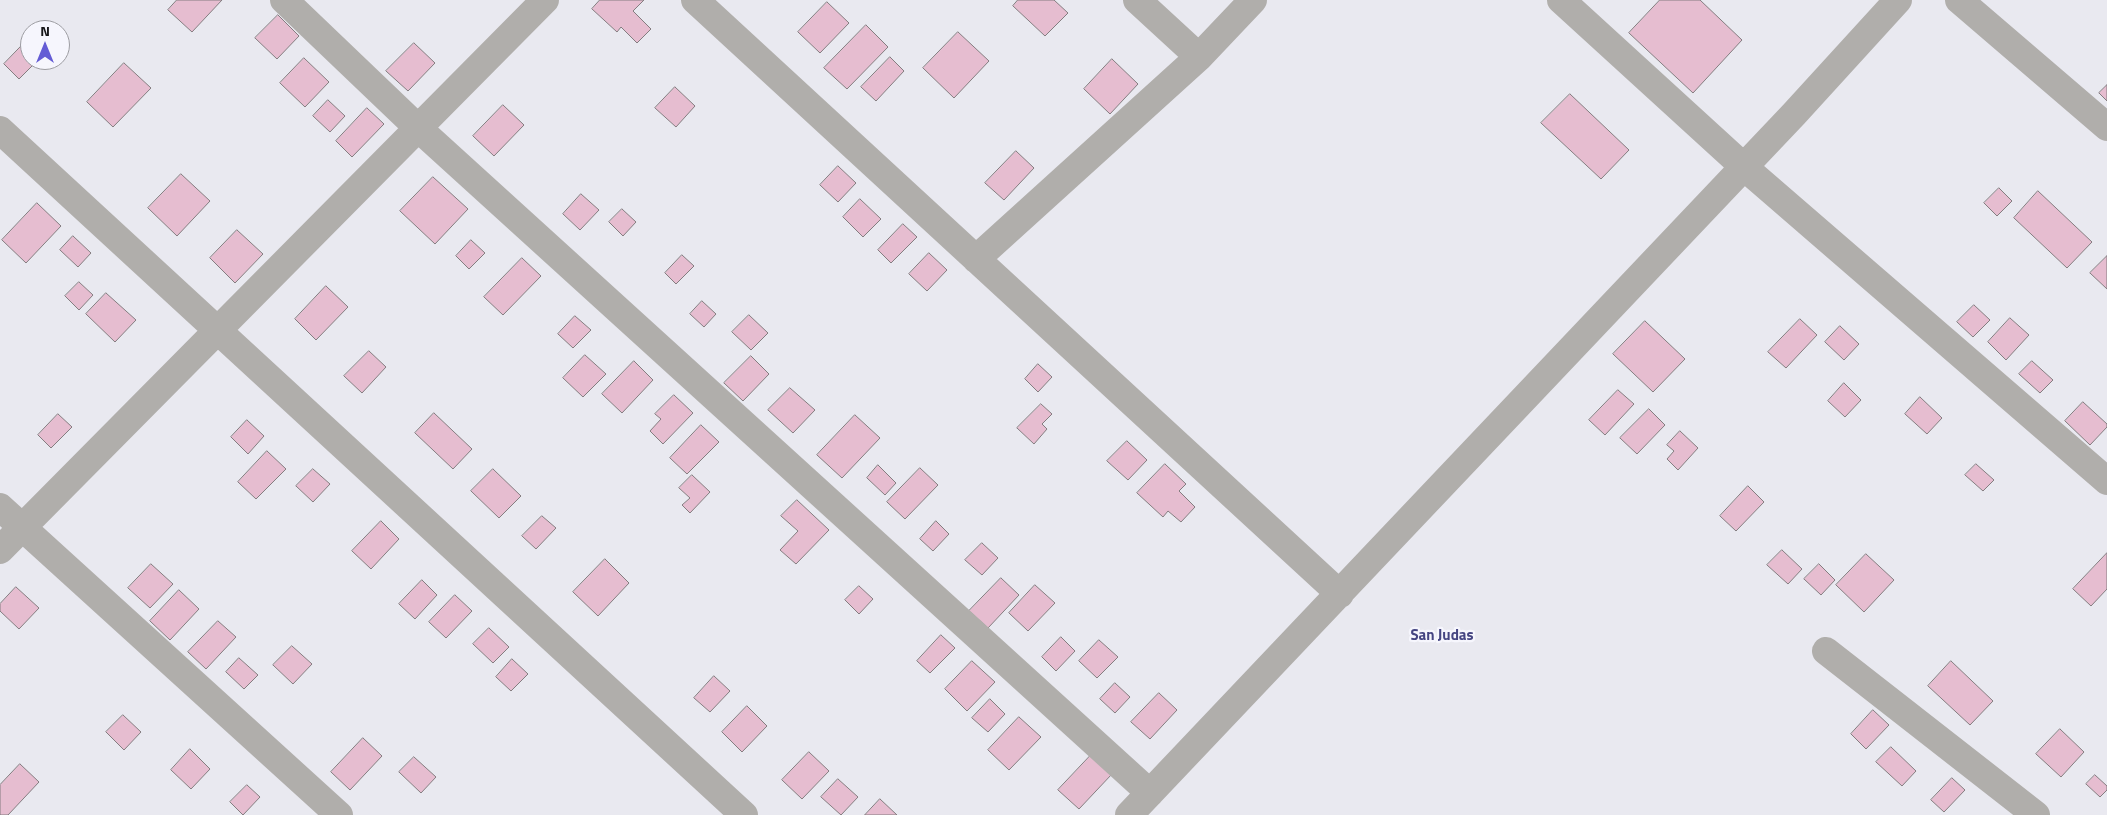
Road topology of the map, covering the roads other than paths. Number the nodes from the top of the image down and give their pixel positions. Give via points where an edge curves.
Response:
1 (284, 0) edge
2 (545, 0) edge
3 (695, 0) edge
4 (1137, 0) edge
5 (1254, 0) edge
6 (1561, 0) edge
7 (1898, 0) edge
8 (1959, 0) edge
9 (1199, 57) junction
10 (2107, 126) edge
11 (418, 128) junction
12 (0, 130) edge
13 (1744, 167) junction
14 (976, 259) junction
15 (218, 329) junction
16 (2107, 481) edge
17 (0, 507) edge
18 (22, 527) junction
19 (0, 550) edge
20 (1340, 594) junction
21 (1826, 651) dead end
22 (1150, 793) junction
23 (339, 815) edge
24 (744, 815) edge
25 (1129, 815) edge
26 (2036, 815) edge

1 - 11 street
2 - 11 street
3 - 14 street
4 - 9 street
5 - 9 street
6 - 13 street
7 - 13 street
8 - 10 street
9 - 14 street
11 - 15 street
11 - 22 street
12 - 15 street
13 - 16 street
13 - 20 street
14 - 20 street
15 - 18 street
15 - 24 street
17 - 18 street
18 - 19 street
18 - 23 street
20 - 22 street
21 - 26 street
22 - 25 street

